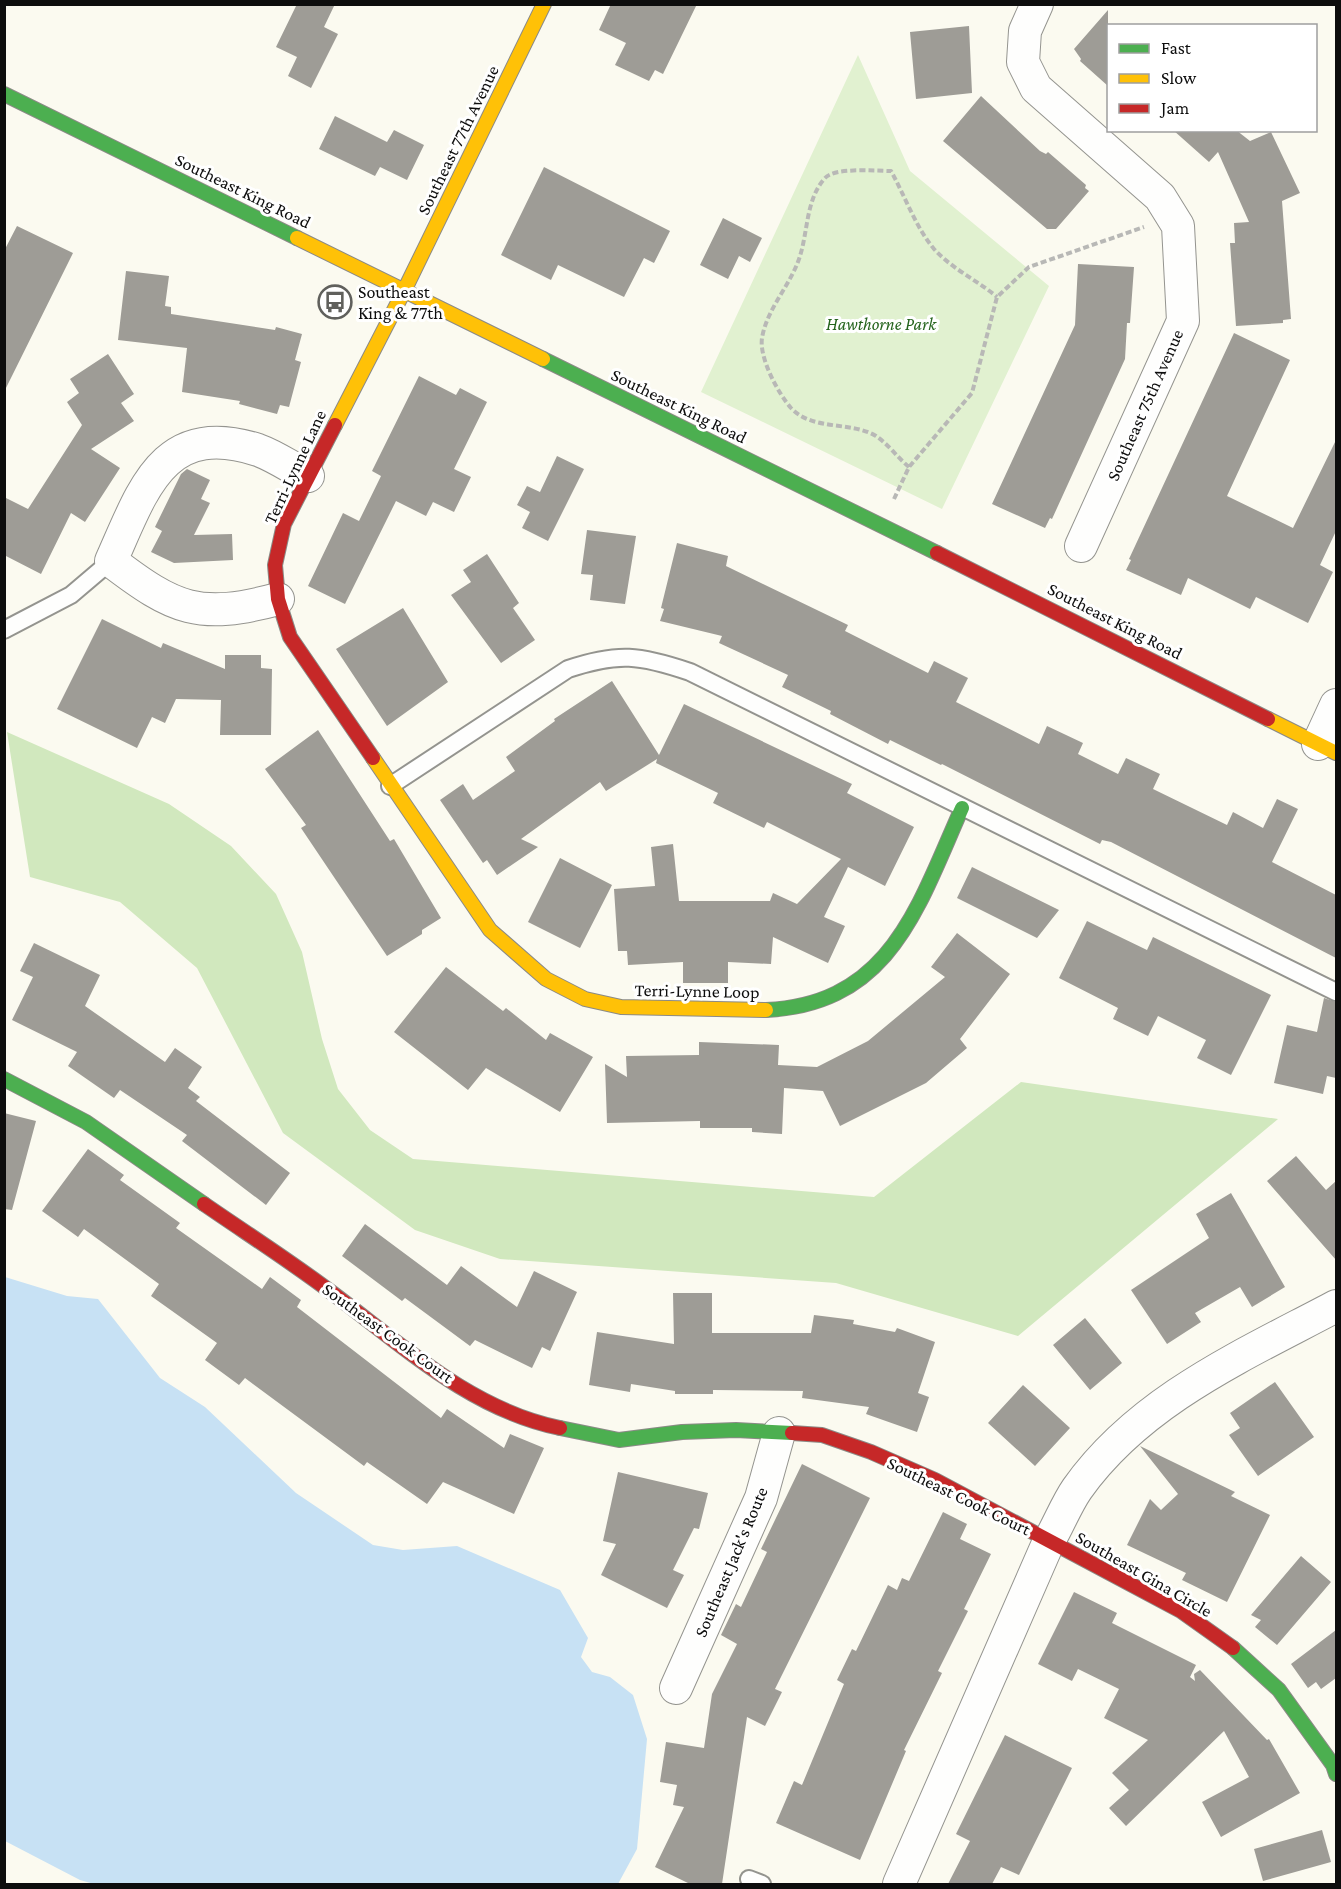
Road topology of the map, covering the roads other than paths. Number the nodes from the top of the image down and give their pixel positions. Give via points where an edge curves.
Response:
1 (544, 4) edge
2 (1037, 4) edge
3 (4, 94) edge
4 (404, 291) junction
5 (308, 476) junction
6 (1081, 546) dead end
7 (111, 561) junction
8 (278, 599) junction
9 (4, 630) edge
10 (1336, 705) edge
11 (1328, 748) edge
12 (390, 786) junction
13 (962, 808) junction
14 (1336, 992) edge
15 (4, 1079) edge
16 (1336, 1306) edge
17 (779, 1433) junction
18 (1049, 1541) junction
19 (676, 1688) dead end
20 (1336, 1774) edge
21 (899, 1884) edge

1 - 4 street, Southeast 77th Avenue
2 - 6 street, Southeast 75th Avenue via 1025,31 1023,62 1036,88 1160,197 1178,226 1183,321
3 - 4 street, Southeast King Road
4 - 5 street, Terri-Lynne Lane
4 - 11 street, Southeast King Road
5 - 7 street via 260,451 230,443 192,445 158,467
5 - 8 street, Terri-Lynne Lane via 284,524 275,565
7 - 8 street via 150,591 195,610 239,609
7 - 9 lane via 71,595
8 - 12 street, Terri-Lynne Lane via 290,637
10 - 11 street
12 - 13 lane via 568,669 599,658 635,656 690,672
12 - 13 street, Terri-Lynne Loop via 490,930 529,968 569,992 631,1009 779,1010 819,1002 849,987 884,957 909,920
13 - 14 lane
15 - 17 street, Southeast Cook Court via 86,1122 331,1292 405,1350 481,1399 541,1424 619,1440 682,1431
16 - 18 street, Southeast Cook Court via 1192,1383 1119,1440 1077,1489
17 - 18 street, Southeast Cook Court via 822,1436 871,1452 935,1480
17 - 19 street, Southeast Jack's Route via 761,1498
18 - 20 street, Southeast Gina Circle via 1181,1611 1234,1648 1279,1690
18 - 21 street, Southeast Cook Court

